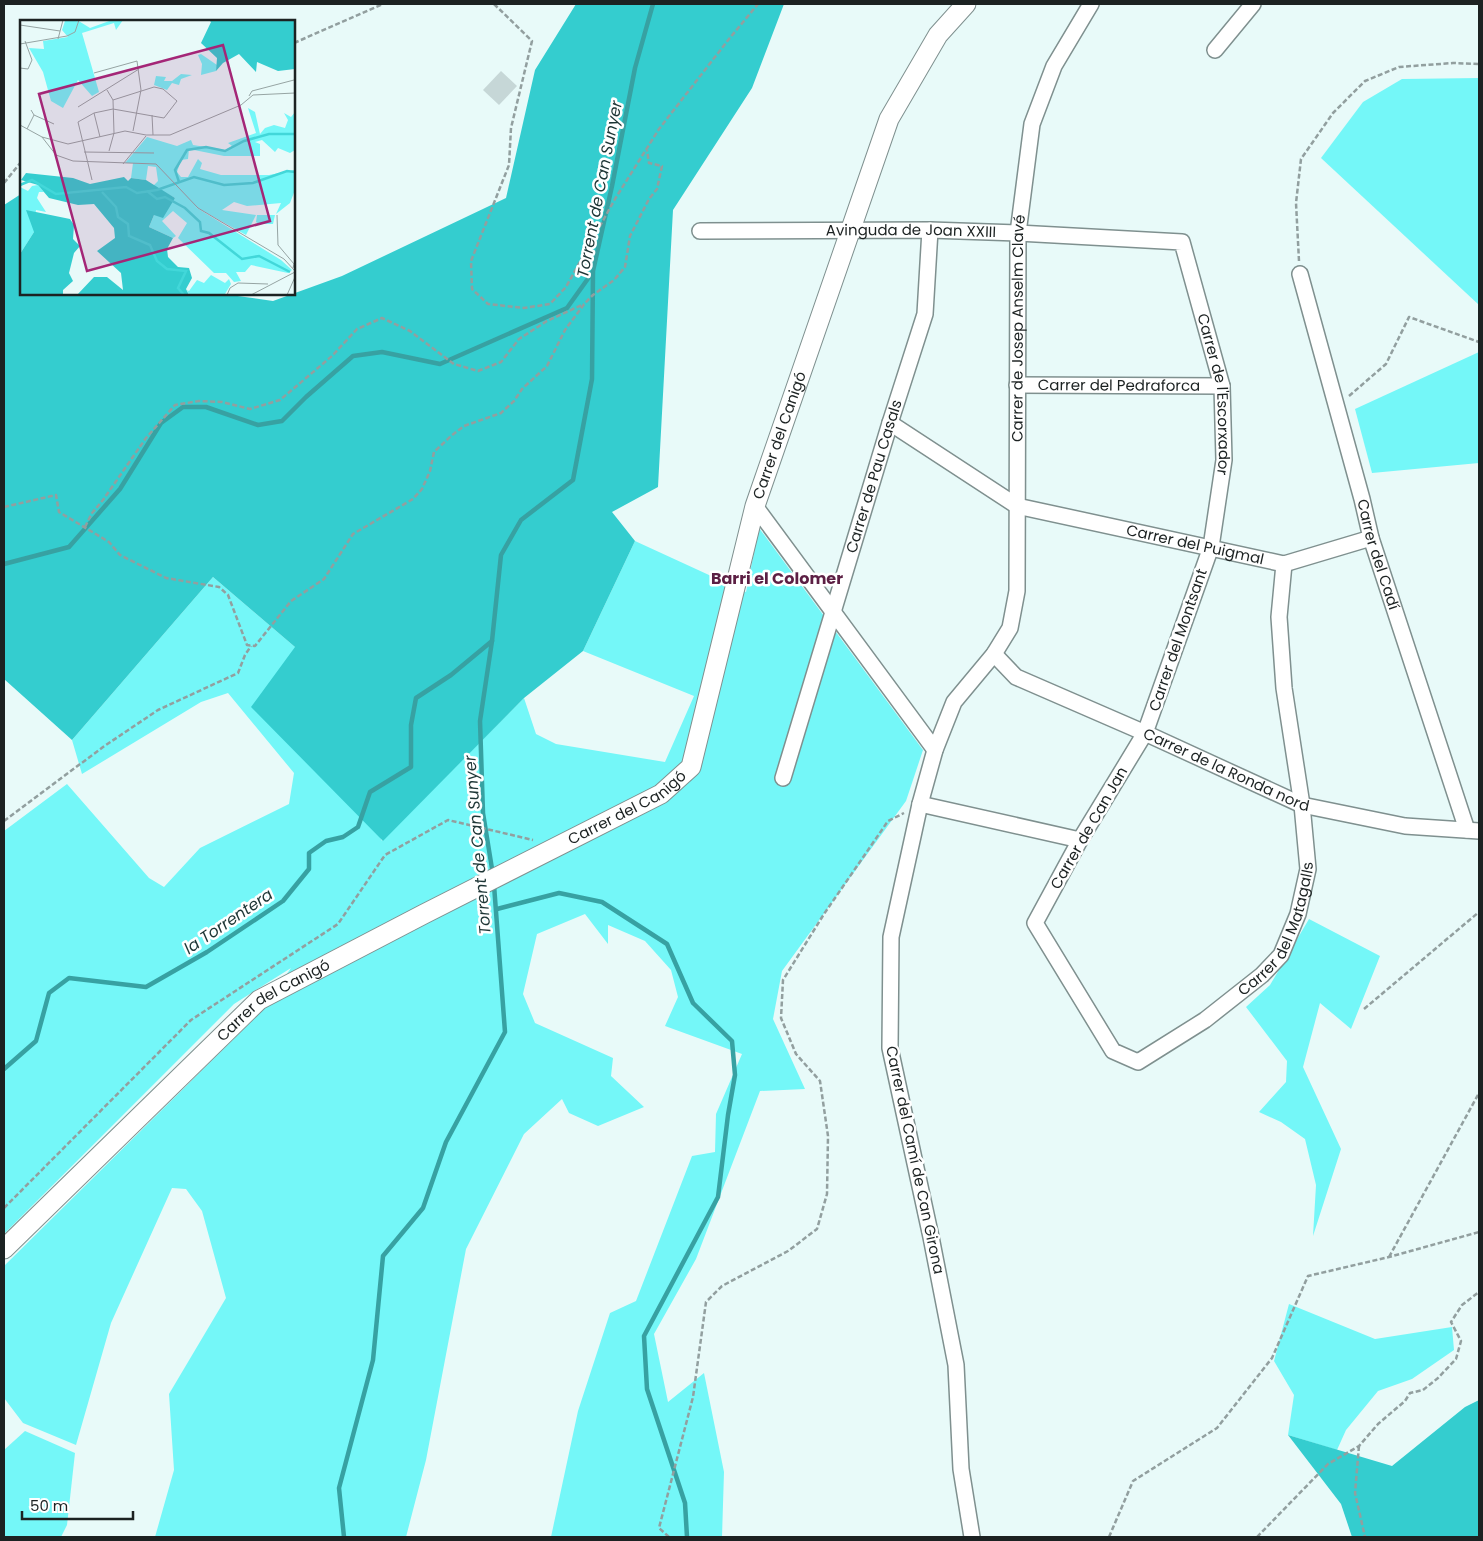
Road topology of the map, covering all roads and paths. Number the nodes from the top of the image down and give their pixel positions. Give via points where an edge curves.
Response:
1 (383, 4) edge
2 (494, 4) edge
3 (758, 4) edge
4 (966, 4) edge
5 (1253, 4) edge
6 (1089, 6) edge
7 (295, 42) edge
8 (1215, 50) dead end
9 (1479, 64) edge
10 (647, 150) junction
11 (20, 163) edge
12 (4, 183) edge
13 (851, 230) junction
14 (930, 230) junction
15 (700, 231) dead end
16 (1018, 233) junction
17 (1182, 242) joint
18 (1300, 274) joint
19 (585, 303) junction
20 (1479, 342) edge
21 (1017, 385) junction
22 (1222, 386) junction
23 (1336, 407) junction
24 (890, 423) junction
25 (755, 506) junction
26 (1017, 506) junction
27 (4, 507) edge
28 (86, 527) junction
29 (1371, 538) junction
30 (1211, 547) junction
31 (1284, 564) junction
32 (833, 612) junction
33 (251, 646) junction
34 (994, 654) junction
35 (1145, 733) junction
36 (935, 750) junction
37 (782, 778) dead end
38 (920, 804) junction
39 (1302, 805) junction
40 (4, 821) edge
41 (1473, 830) edge
42 (1080, 840) junction
43 (1479, 912) edge
44 (1034, 923) joint
45 (1364, 1009) dead end
46 (1479, 1093) edge
47 (1479, 1232) edge
48 (4, 1249) edge
49 (1389, 1257) junction
50 (1479, 1292) edge
51 (1359, 1446) junction
52 (668, 1537) edge
53 (972, 1537) edge
54 (1109, 1537) edge
55 (1257, 1537) edge
56 (1365, 1537) edge

1 - 7 path
2 - 10 path via 532,41 511,128 509,165 471,262 472,289 488,304 524,308 550,304 566,287 615,199
3 - 10 path via 659,129
4 - 13 street, Carrer del Canigó via 938,35 889,119
5 - 8 street
6 - 16 street, Carrer de Josep Anselm Clavé via 1054,66 1032,124
9 - 18 path via 1399,67 1365,80 1333,113 1301,160 1296,203
10 - 19 path via 649,163 662,166 658,189 649,199 630,236 625,267
11 - 12 path
13 - 14 street, Avinguda de Joan XXIII
13 - 15 street, Avinguda de Joan XXIII
13 - 25 street, Carrer del Canigó
14 - 16 street, Avinguda de Joan XXIII
14 - 24 street, Carrer de Pau Casals via 925,314
16 - 17 street, Avinguda de Joan XXIII
16 - 21 street, Carrer de Josep Anselm Clavé
17 - 22 street, Carrer de l'Escorxador
18 - 23 street, Carrer del Cadí
19 - 28 path via 547,321 519,339 501,362 478,371 454,364 410,331 382,318 357,329 332,356 280,400 250,409 222,402 198,401 175,405 146,438 92,513
19 - 33 path via 565,330 548,366 501,413 464,426 450,436 434,452 422,489 413,499 352,534 324,579 291,601 255,646
20 - 23 path via 1409,317 1386,364
21 - 22 street, Carrer del Pedraforca
21 - 26 street, Carrer de Josep Anselm Clavé
22 - 30 street, Carrer de l'Escorxador via 1224,460
23 - 29 street, Carrer del Cadí
24 - 26 street
24 - 32 street, Carrer de Pau Casals
25 - 32 street
25 - 48 street, Carrer del Canigó via 691,767 661,794 258,1000
26 - 30 street, Carrer del Puigmal
26 - 34 street, Carrer de Josep Anselm Clavé via 1017,591 1010,628
27 - 28 path via 56,495 59,512
28 - 33 path via 109,542 120,555 166,578 219,587 228,595 247,645
29 - 31 street, Carrer del Puigmal
29 - 41 street, Carrer del Cadí
30 - 31 street, Carrer del Puigmal
30 - 35 street, Carrer del Montsant
31 - 39 street, Carrer del Matagalls via 1279,617 1284,688
32 - 36 street
32 - 37 street, Carrer de Pau Casals
33 - 40 path via 238,673 158,710
34 - 35 street, Carrer de la Ronda nord via 1016,677
34 - 36 street, Carrer del Camí de Can Girona via 954,702
35 - 39 street, Carrer de la Ronda nord
35 - 42 street, Carrer de Can Jan
36 - 38 street, Carrer del Camí de Can Girona
38 - 42 street
38 - 52 path via 888,821 783,980 781,1018 796,1054 820,1081 828,1136 827,1194 817,1229 788,1251 722,1286 706,1302 693,1396 659,1528
38 - 53 street, Carrer del Camí de Can Girona via 891,937 890,1048 956,1366 961,1469
39 - 41 street, Carrer de la Ronda nord via 1405,826
39 - 44 street, Carrer del Matagalls via 1308,869 1298,914 1281,955 1262,975 1205,1020 1138,1062 1113,1051
42 - 44 street, Carrer de Can Jan
43 - 45 path
46 - 49 path
47 - 49 path
49 - 54 path via 1308,1276 1272,1358 1217,1428 1133,1481
50 - 51 path via 1462,1305 1451,1322 1461,1341 1456,1359 1423,1390 1410,1393
51 - 55 path via 1328,1464
51 - 56 path via 1355,1493

